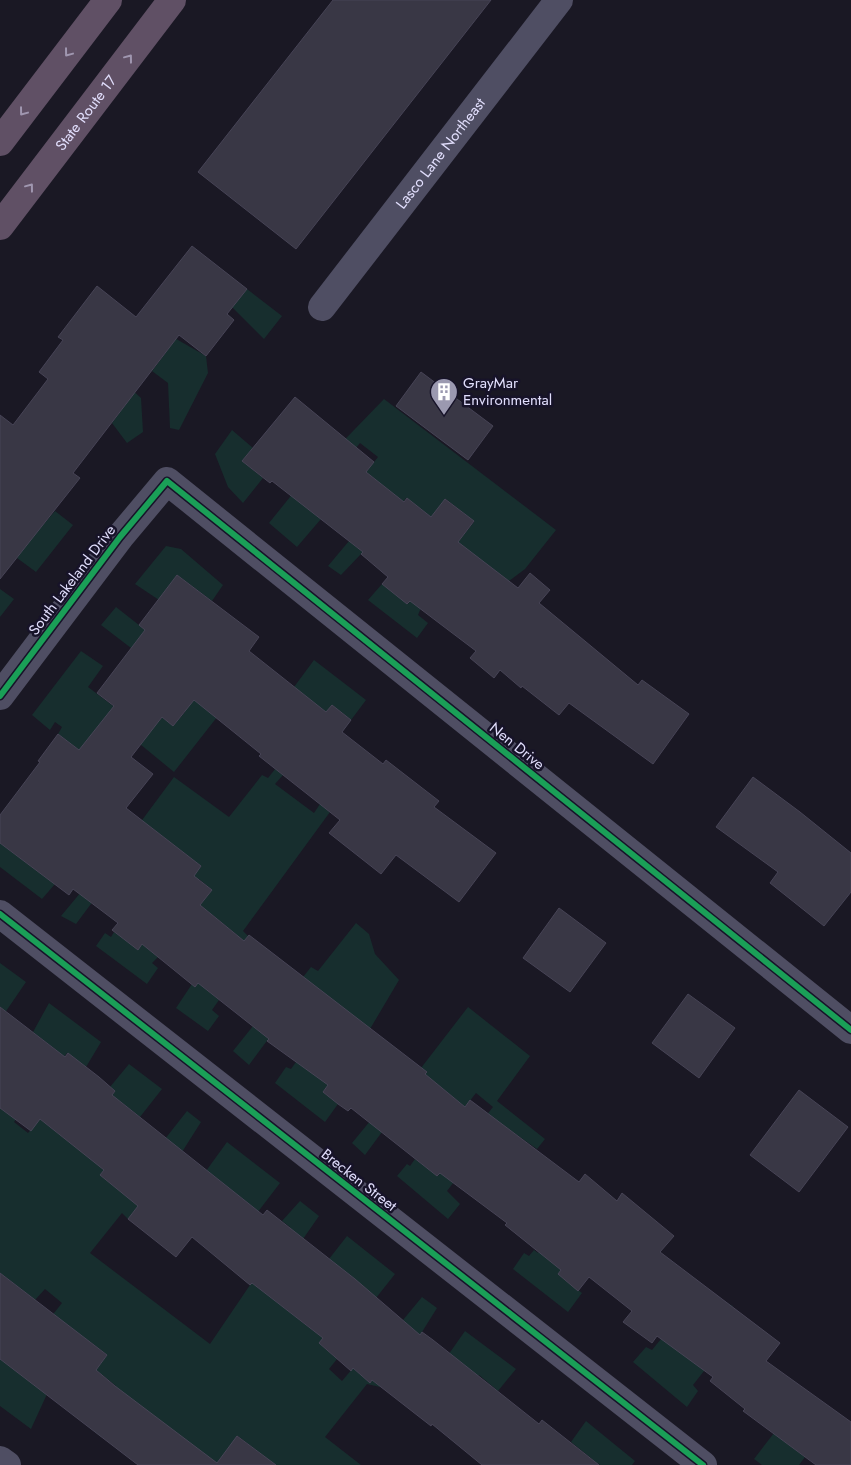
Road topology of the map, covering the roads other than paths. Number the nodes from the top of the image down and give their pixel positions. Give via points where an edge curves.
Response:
1 (108, 0) edge
2 (172, 0) edge
3 (559, 0) edge
4 (0, 142) edge
5 (0, 226) edge
6 (322, 307) dead end
7 (167, 481) joint
8 (0, 696) edge
9 (0, 914) edge
10 (851, 1030) edge
11 (0, 1460) edge
12 (7, 1465) edge
13 (703, 1465) edge

1 -> 4 highway
5 -> 2 highway, State Route 17
3 - 6 street, Lasco Lane Northeast
7 - 8 street, South Lakeland Drive via 120,537
7 - 10 street, Nen Drive
9 - 13 street, Brecken Street
11 - 12 street

